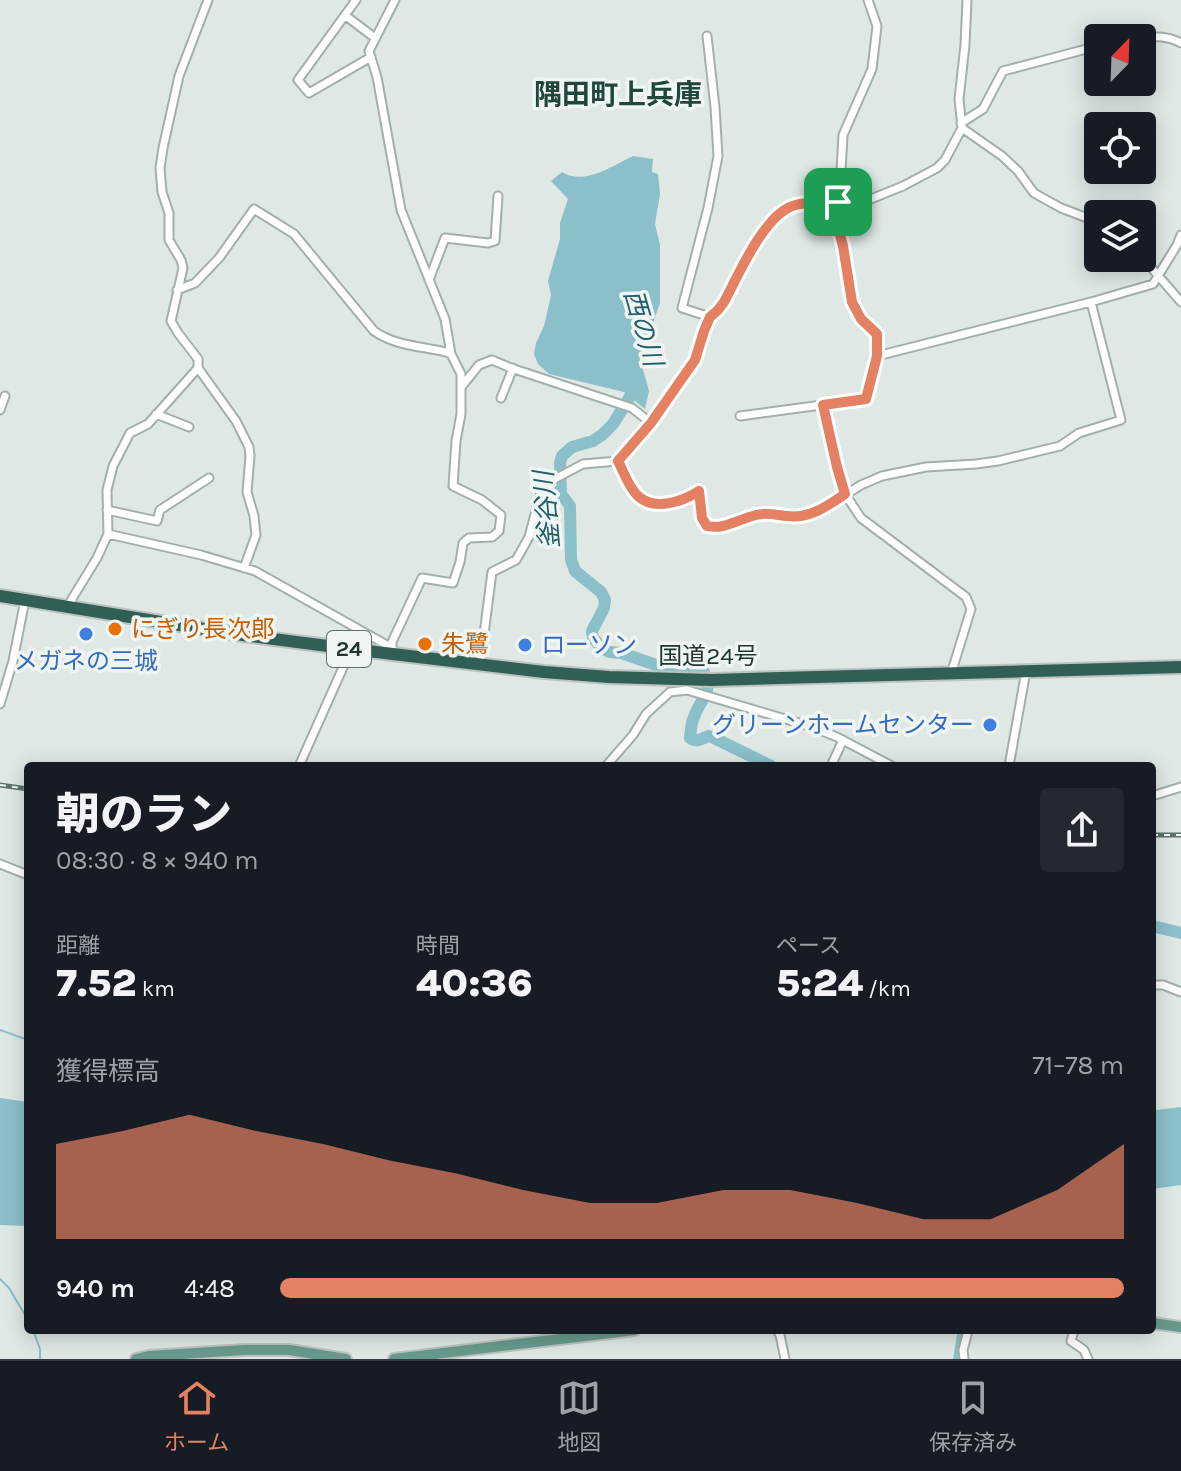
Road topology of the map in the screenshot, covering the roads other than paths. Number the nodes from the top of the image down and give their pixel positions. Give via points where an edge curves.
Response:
1 (208, 0) edge
2 (356, 0) edge
3 (395, 0) edge
4 (868, 0) edge
5 (967, 0) edge
6 (346, 16) junction
7 (707, 36) dead end
8 (1156, 36) edge
9 (375, 38) junction
10 (1181, 43) edge
11 (1084, 50) edge
12 (371, 57) junction
13 (962, 125) junction
14 (498, 196) dead end
15 (838, 202) junction
16 (1084, 217) edge
17 (1181, 235) edge
18 (1155, 272) edge
19 (1159, 276) junction
20 (429, 280) junction
21 (177, 290) junction
22 (1091, 302) junction
23 (1181, 302) edge
24 (710, 317) junction
25 (451, 354) junction
26 (877, 356) junction
27 (198, 368) junction
28 (513, 368) junction
29 (460, 388) junction
30 (5, 396) dead end
31 (501, 398) dead end
32 (823, 405) junction
33 (0, 410) edge
34 (156, 414) junction
35 (740, 416) dead end
36 (651, 423) junction
37 (189, 427) dead end
38 (618, 461) junction
39 (209, 478) dead end
40 (845, 494) junction
41 (107, 510) junction
42 (108, 534) junction
43 (244, 568) junction
44 (0, 596) edge
45 (25, 600) junction
46 (67, 607) junction
47 (355, 628) junction
48 (351, 649) junction
49 (392, 651) junction
50 (480, 665) junction
51 (1181, 667) edge
52 (1026, 671) junction
53 (951, 674) junction
54 (0, 704) edge
55 (843, 740) junction
56 (301, 762) edge
57 (609, 762) edge
58 (833, 762) edge
59 (884, 762) edge
60 (1010, 762) edge
61 (1181, 787) edge
62 (1156, 795) edge
63 (0, 864) edge
64 (24, 873) edge
65 (1156, 985) edge
66 (1181, 992) edge
67 (1156, 1324) edge
68 (1181, 1327) edge
69 (605, 1334) edge
70 (779, 1334) edge
71 (967, 1334) edge
72 (1073, 1334) edge
73 (431, 1357) edge
74 (149, 1358) edge
75 (136, 1359) edge
76 (346, 1359) edge
77 (394, 1359) edge
78 (785, 1359) edge
79 (964, 1359) edge
80 (1088, 1359) edge

1 - 21 street via 179,76 160,168 169,240 183,268
2 - 6 street
3 - 9 street
4 - 15 street via 877,26 872,69 843,135
5 - 13 street via 959,99
6 - 9 street
6 - 12 street via 298,80 309,93
7 - 24 street via 718,156 682,308
8 - 10 street
9 - 12 street
11 - 13 street via 1003,71 983,109
12 - 20 street via 401,210
13 - 15 street via 937,168 861,203
13 - 16 street via 1018,171 1034,193
14 - 20 street via 495,241 445,238
15 - 24 street via 788,208 770,223
15 - 26 street via 852,302 877,334
17 - 19 street
18 - 19 street
19 - 22 street via 1153,284
19 - 23 street
20 - 25 street via 445,319
21 - 25 street via 195,283 219,258 254,209 294,234 374,331 401,344
21 - 27 street via 171,321 198,359
22 - 26 street
22 - 40 street via 1121,420 1079,433 1060,446 976,464 904,470
24 - 36 street via 695,360
25 - 29 street via 461,374
26 - 32 street via 866,399
27 - 34 street
27 - 43 street via 249,447 247,492 256,535
28 - 29 street via 492,360 479,365
28 - 31 street
28 - 36 street via 632,408
29 - 49 street via 453,486 501,515 499,531 463,543 453,583 422,578
30 - 33 street
32 - 35 street
32 - 40 street
34 - 37 street
34 - 41 street via 130,433 113,466
36 - 38 street
38 - 40 street via 639,497 655,504 673,503 699,491 702,518 711,527 758,514 803,516
38 - 50 street via 583,464 541,492 529,537 516,560 492,572
39 - 41 street via 160,510 157,521
40 - 53 street via 861,518 966,597 971,609
41 - 42 street
42 - 43 street
42 - 46 street
43 - 47 street
44 - 45 highway, 国道24号 / 24
45 - 46 highway, 国道24号 / 24
45 - 54 street
46 - 48 highway, 国道24号 / 24
47 - 48 street
47 - 49 street
48 - 49 highway, 国道24号 / 24
48 - 56 street
49 - 50 highway, 国道24号 / 24
50 - 53 highway, 国道24号 / 24 via 706,680
51 - 52 highway, 国道24号 / 24
52 - 53 highway, 国道24号 / 24
52 - 60 street
55 - 57 street via 687,690 670,692 646,714
55 - 58 street
55 - 59 street
61 - 62 street
63 - 64 street
65 - 66 street
67 - 68 main road
69 - 73 main road
70 - 78 street
71 - 79 street
72 - 80 street via 1071,1341
73 - 77 main road
74 - 75 main road
74 - 76 main road via 289,1350

